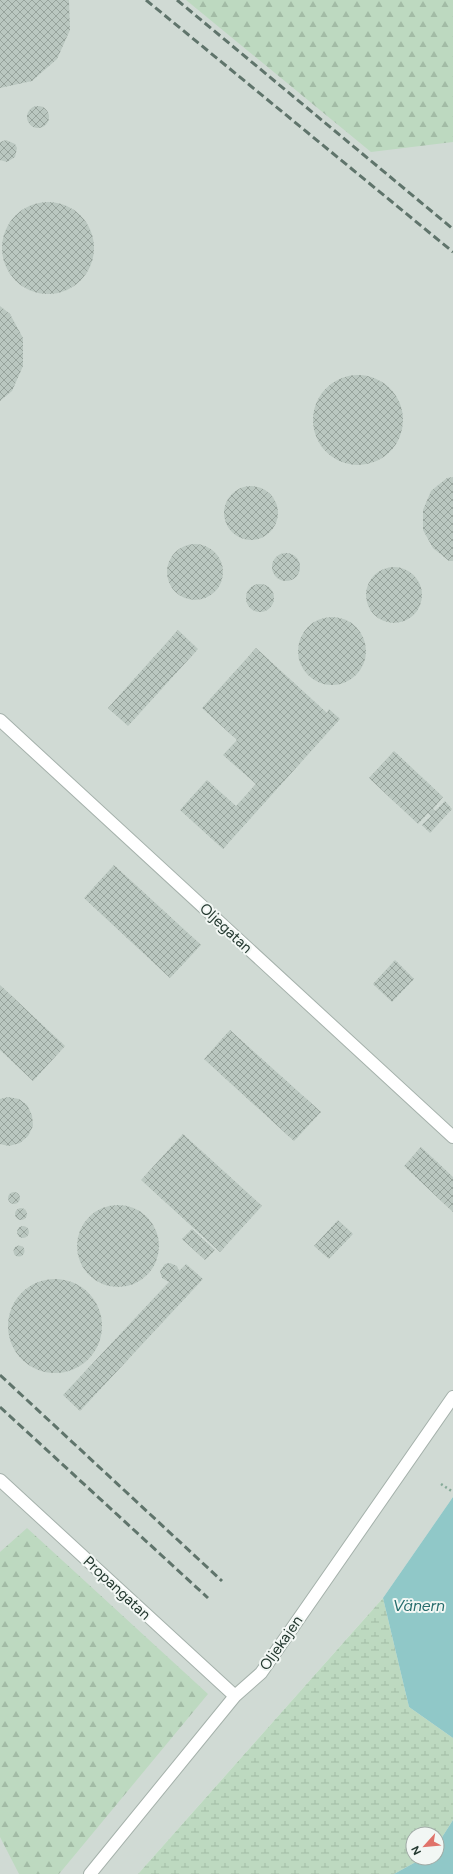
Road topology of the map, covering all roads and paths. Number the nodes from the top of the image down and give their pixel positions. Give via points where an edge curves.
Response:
1 (0, 720) edge
2 (453, 1137) edge
3 (453, 1397) edge
4 (0, 1480) edge
5 (441, 1484) dead end
6 (453, 1492) edge
7 (235, 1696) junction
8 (90, 1874) edge

1 - 2 lane, Oljegatan
3 - 7 lane, Oljekajen via 261,1673
4 - 7 lane, Propangatan
5 - 6 path
7 - 8 lane, Oljekajen

